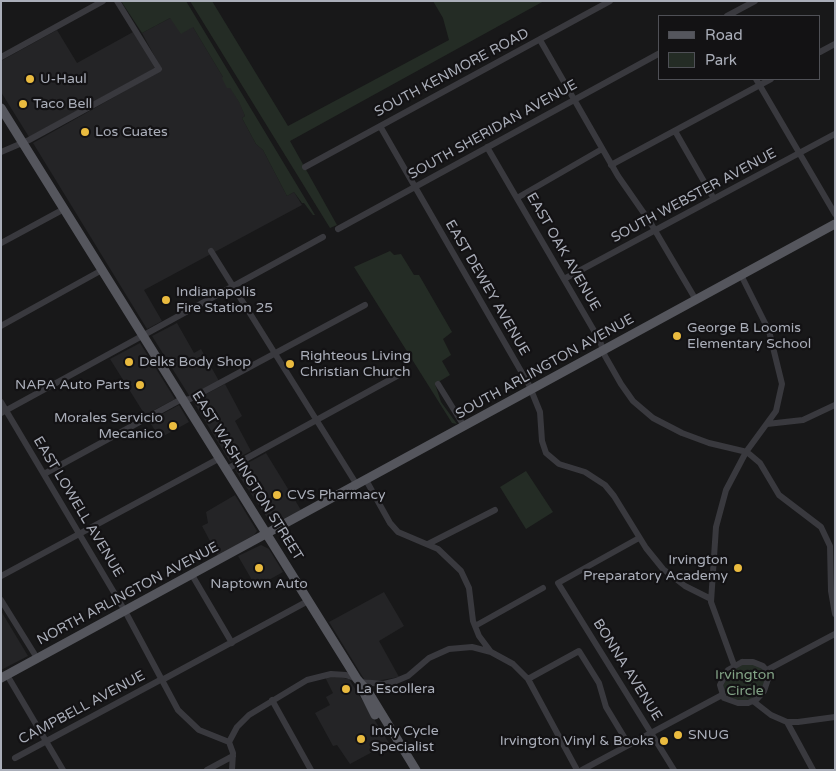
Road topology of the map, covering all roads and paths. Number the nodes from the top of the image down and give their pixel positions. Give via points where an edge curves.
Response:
1 (103, 1) edge
2 (117, 1) edge
3 (610, 1) edge
4 (755, 1) edge
5 (729, 15) edge
6 (540, 40) junction
7 (835, 44) edge
8 (821, 51) edge
9 (658, 54) edge
10 (1, 57) edge
11 (758, 82) edge
12 (573, 100) junction
13 (1, 108) edge
14 (380, 126) junction
15 (674, 131) junction
16 (835, 134) edge
17 (22, 142) junction
18 (487, 147) junction
19 (602, 150) junction
20 (1, 152) edge
21 (799, 153) junction
22 (611, 165) junction
23 (305, 167) dead end
24 (414, 187) junction
25 (517, 198) junction
26 (714, 199) junction
27 (64, 208) junction
28 (835, 214) edge
29 (835, 224) edge
30 (338, 229) dead end
31 (656, 231) junction
32 (323, 237) dead end
33 (1, 243) edge
34 (211, 251) dead end
35 (102, 270) junction
36 (741, 275) junction
37 (564, 280) junction
38 (233, 286) junction
39 (696, 300) junction
40 (364, 305) dead end
41 (1, 326) edge
42 (144, 335) junction
43 (604, 350) junction
44 (275, 353) junction
45 (406, 371) dead end
46 (438, 384) dead end
47 (531, 390) junction
48 (184, 401) junction
49 (1, 402) edge
50 (835, 405) edge
51 (4, 412) edge
52 (316, 420) junction
53 (767, 424) junction
54 (464, 426) junction
55 (746, 452) junction
56 (220, 458) junction
57 (227, 469) junction
58 (44, 474) junction
59 (366, 480) junction
60 (357, 485) junction
61 (495, 510) dead end
62 (267, 534) junction
63 (80, 535) junction
64 (639, 538) junction
65 (428, 544) junction
66 (192, 575) junction
67 (1, 576) edge
68 (544, 588) dead end
69 (711, 599) junction
70 (1, 600) edge
71 (308, 601) junction
72 (125, 611) junction
73 (835, 614) edge
74 (475, 626) junction
75 (835, 634) edge
76 (232, 643) junction
77 (491, 652) junction
78 (37, 658) junction
79 (734, 665) junction
80 (767, 670) junction
81 (4, 676) edge
82 (528, 679) junction
83 (162, 680) junction
84 (358, 680) junction
85 (722, 695) junction
86 (272, 700) junction
87 (753, 701) junction
88 (835, 717) edge
89 (787, 722) junction
90 (651, 733) junction
91 (46, 741) junction
92 (229, 742) junction
93 (629, 745) junction
94 (233, 756) junction
95 (15, 758) dead end
96 (63, 770) edge
97 (207, 770) edge
98 (232, 770) edge
99 (311, 770) edge
100 (409, 770) edge
101 (416, 770) edge
102 (577, 770) edge
103 (582, 770) edge
104 (674, 770) edge
105 (813, 770) edge

1 - 10 street
2 - 17 street via 159,69
3 - 6 street, SOUTH KENMORE ROAD
4 - 5 street
6 - 12 street
6 - 14 street, SOUTH KENMORE ROAD
7 - 8 street
9 - 12 street, SOUTH SHERIDAN AVENUE
11 - 15 street
11 - 21 street
12 - 18 street, SOUTH SHERIDAN AVENUE
12 - 19 street
13 - 17 main road, EAST WASHINGTON STREET
14 - 23 street, SOUTH KENMORE ROAD
14 - 24 street, EAST DEWEY AVENUE
15 - 22 street
15 - 26 street
16 - 21 street, SOUTH WEBSTER AVENUE
17 - 20 street
17 - 27 main road, EAST WASHINGTON STREET
18 - 24 street, SOUTH SHERIDAN AVENUE
18 - 25 street, EAST OAK AVENUE
19 - 22 street
19 - 25 street
21 - 26 street, SOUTH WEBSTER AVENUE
21 - 28 street
22 - 31 street
24 - 30 street, SOUTH SHERIDAN AVENUE
24 - 47 street, EAST DEWEY AVENUE
25 - 37 street, EAST OAK AVENUE
26 - 31 street, SOUTH WEBSTER AVENUE
27 - 33 street
27 - 35 main road, EAST WASHINGTON STREET
29 - 36 main road, SOUTH ARLINGTON AVENUE
31 - 37 street, SOUTH WEBSTER AVENUE
31 - 39 street
32 - 38 street
34 - 38 street
35 - 41 street
35 - 42 main road, EAST WASHINGTON STREET
36 - 39 main road, SOUTH ARLINGTON AVENUE
36 - 53 street via 770,331 782,381 777,409
37 - 43 street, EAST OAK AVENUE
38 - 42 street
38 - 44 street
39 - 43 main road, SOUTH ARLINGTON AVENUE
40 - 44 street
42 - 48 main road, EAST WASHINGTON STREET
42 - 51 street
43 - 47 main road, SOUTH ARLINGTON AVENUE
43 - 55 street, EAST OAK AVENUE via 625,392 644,412 693,438
44 - 48 street
44 - 52 street
45 - 52 street
46 - 54 street
47 - 54 main road, SOUTH ARLINGTON AVENUE
47 - 64 street, EAST DEWEY AVENUE via 540,412 542,444 548,455 559,464 586,472 605,485
48 - 56 main road, EAST WASHINGTON STREET
48 - 58 street via 178,401
49 - 51 street, EAST LOWELL AVENUE
50 - 53 street via 803,420
51 - 58 street, EAST LOWELL AVENUE
52 - 57 street
52 - 60 street
53 - 55 street
54 - 59 main road, SOUTH ARLINGTON AVENUE
55 - 69 street via 726,490 718,516
55 - 73 street, EAST OAK AVENUE via 760,463 779,495 823,530 830,550 830,591
56 - 57 main road, EAST WASHINGTON STREET
56 - 63 street
57 - 62 main road, EAST WASHINGTON STREET
58 - 63 street, EAST LOWELL AVENUE
59 - 60 main road, SOUTH ARLINGTON AVENUE
59 - 65 street via 394,528 407,537
60 - 62 main road, SOUTH ARLINGTON AVENUE
61 - 65 street
62 - 66 main road, NORTH ARLINGTON AVENUE
62 - 71 main road, EAST WASHINGTON STREET
63 - 67 street
63 - 72 street, EAST LOWELL AVENUE
64 - 69 street, EAST DEWEY AVENUE via 666,572
64 - 90 street, BONNA AVENUE via 558,583
65 - 74 street via 449,557 463,574 471,596
66 - 72 main road, NORTH ARLINGTON AVENUE
66 - 76 street
68 - 74 street
69 - 79 street
70 - 78 street
71 - 76 street, CAMPBELL AVENUE
71 - 84 main road, EAST WASHINGTON STREET
72 - 78 main road, NORTH ARLINGTON AVENUE
72 - 83 street, EAST LOWELL AVENUE
74 - 77 street
75 - 80 street
76 - 83 street, CAMPBELL AVENUE
77 - 82 street via 513,664
77 - 84 street via 472,647 453,648 429,658 408,676 396,681 384,684
78 - 81 main road, NORTH ARLINGTON AVENUE
79 - 80 street via 753,662
79 - 85 street via 722,679
80 - 87 street via 765,689
81 - 91 street
82 - 93 street via 579,651 599,682 606,708
82 - 102 street
83 - 91 street, CAMPBELL AVENUE
83 - 92 street, EAST LOWELL AVENUE via 187,721 203,732
84 - 86 street via 340,674 321,675
84 - 100 main road, EAST WASHINGTON STREET via 364,696
84 - 101 main road, EAST WASHINGTON STREET
85 - 87 street via 734,703
85 - 90 street
86 - 92 street via 244,719
86 - 99 street
87 - 89 street
88 - 89 street
89 - 105 street
90 - 93 street
90 - 104 street, BONNA AVENUE
91 - 95 street, CAMPBELL AVENUE
91 - 96 street
92 - 94 street
93 - 103 street
94 - 97 street
94 - 98 street

